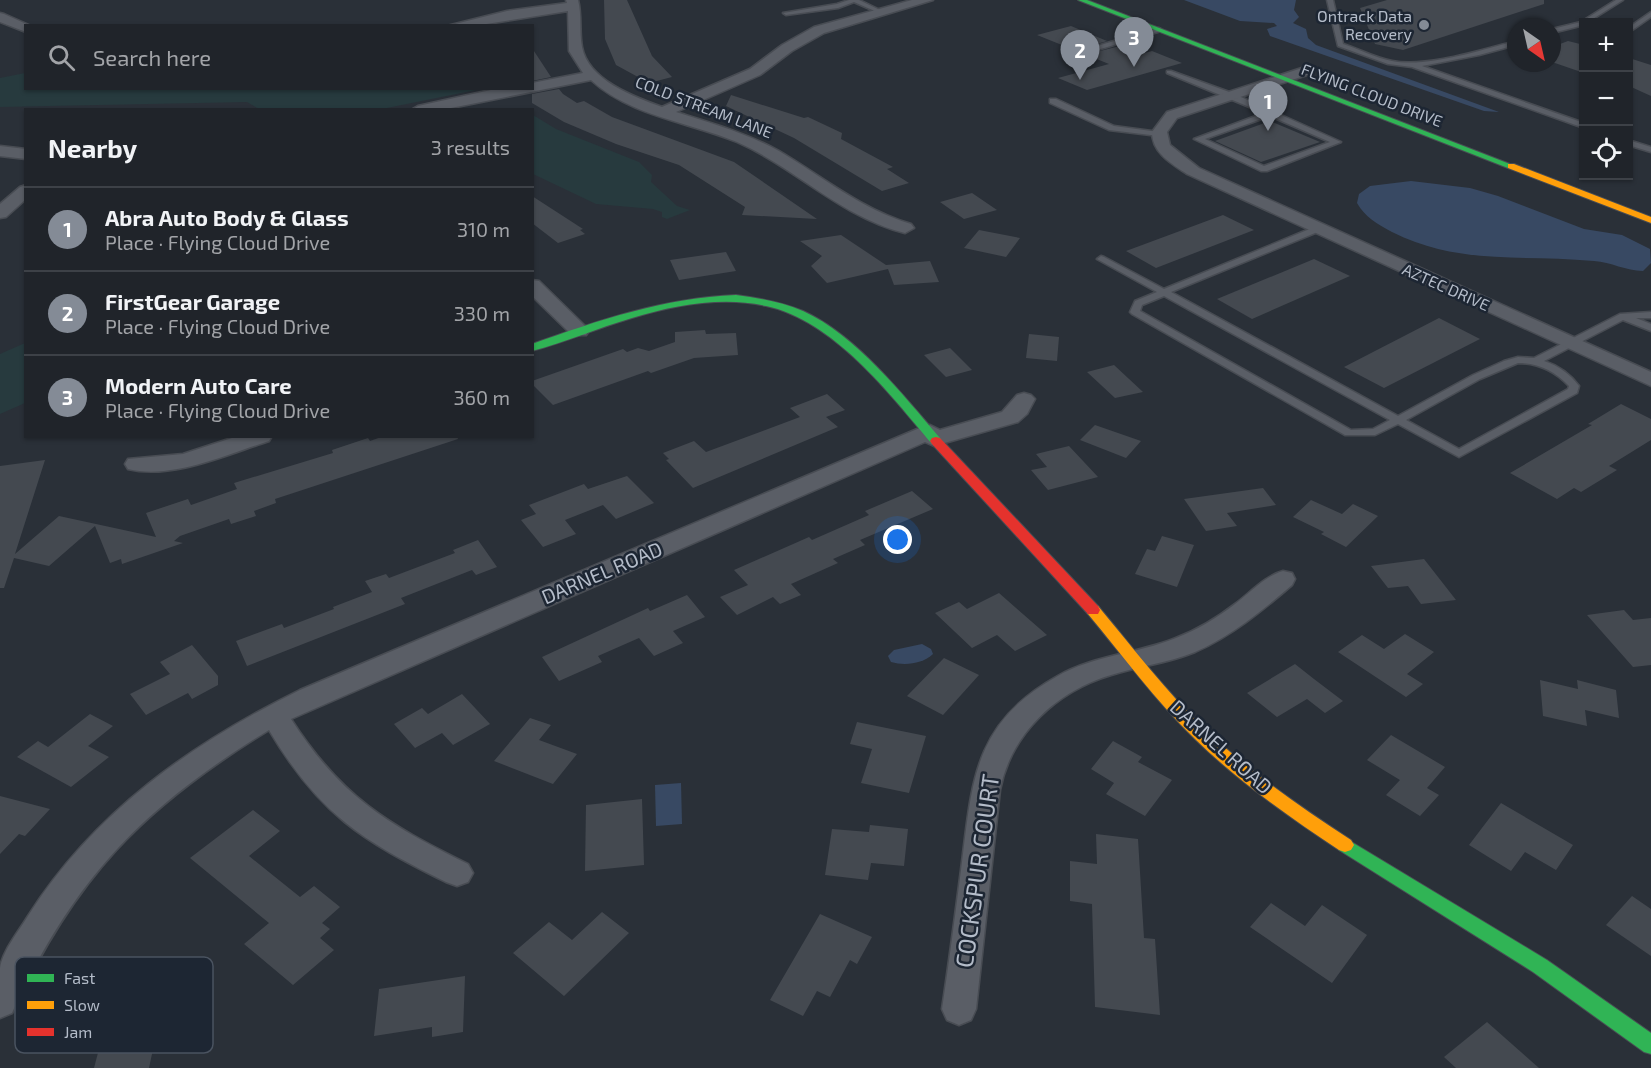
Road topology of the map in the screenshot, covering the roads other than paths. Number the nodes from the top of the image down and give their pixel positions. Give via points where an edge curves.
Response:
1 (855, 0) edge
2 (927, 0) edge
3 (1081, 0) edge
4 (1117, 0) edge
5 (1330, 0) edge
6 (1620, 0) edge
7 (573, 3) edge
8 (879, 11) junction
9 (786, 13) dead end
10 (1651, 14) edge
11 (0, 17) edge
12 (1592, 18) edge
13 (463, 24) edge
14 (1579, 25) edge
15 (24, 27) edge
16 (1574, 27) junction
17 (1579, 28) edge
18 (1633, 28) edge
19 (1159, 30) junction
20 (1561, 30) edge
21 (1076, 39) dead end
22 (1507, 45) edge
23 (1263, 55) dead end
24 (1413, 65) junction
25 (1283, 70) junction
26 (1168, 72) dead end
27 (1311, 73) dead end
28 (593, 75) junction
29 (534, 87) edge
30 (513, 90) edge
31 (1229, 94) junction
32 (1053, 101) dead end
33 (428, 108) edge
34 (663, 112) junction
35 (1268, 114) junction
36 (1579, 124) edge
37 (1159, 134) junction
38 (1633, 143) edge
39 (1651, 150) edge
40 (0, 151) edge
41 (24, 154) edge
42 (24, 192) edge
43 (0, 213) edge
44 (1651, 220) edge
45 (905, 228) dead end
46 (1317, 229) junction
47 (1101, 259) dead end
48 (534, 287) edge
49 (1164, 292) junction
50 (1651, 315) edge
51 (1623, 316) junction
52 (1651, 328) edge
53 (579, 331) junction
54 (1570, 343) junction
55 (534, 347) edge
56 (1538, 360) junction
57 (1651, 380) edge
58 (1024, 399) dead end
59 (1398, 420) junction
60 (932, 436) junction
61 (255, 438) edge
62 (136, 464) dead end
63 (1283, 579) dead end
64 (1134, 660) junction
65 (274, 714) junction
66 (457, 873) dead end
67 (18, 957) edge
68 (15, 964) edge
69 (0, 1002) edge
70 (960, 1009) dead end
71 (1651, 1045) edge

1 - 8 lane
1 - 9 lane
2 - 8 street
3 - 19 main road, FLYING CLOUD DRIVE
4 - 23 main road
5 - 24 lane via 1340,45 1390,63
6 - 12 lane
7 - 13 street
7 - 28 street, COLD STREAM LANE via 576,19 572,42 579,59
8 - 34 street via 819,30 755,72
10 - 18 lane
11 - 15 street
14 - 16 lane
16 - 17 lane
16 - 20 lane
19 - 21 lane via 1097,48
19 - 25 main road, FLYING CLOUD DRIVE
22 - 24 lane
24 - 36 lane
25 - 27 street
25 - 31 street
25 - 44 main road, FLYING CLOUD DRIVE
26 - 31 lane
28 - 29 street
28 - 34 street, COLD STREAM LANE via 618,93
30 - 33 street
31 - 35 lane
31 - 37 street via 1172,115 1161,124
32 - 37 lane via 1112,128
34 - 45 street, COLD STREAM LANE via 744,140 771,153 868,216
35 - 35 lane via 1248,121 1198,139 1264,169 1336,142
37 - 46 street, AZTEC DRIVE via 1162,147 1175,159
38 - 39 lane
40 - 41 street
42 - 43 street
46 - 49 lane
46 - 54 street, AZTEC DRIVE
47 - 49 lane
48 - 53 street
49 - 59 lane
49 - 59 lane via 1138,303 1135,312 1349,433 1375,432
50 - 51 lane
51 - 52 lane
51 - 54 lane
53 - 55 main road
53 - 60 main road via 693,298 787,308 811,319 878,374
54 - 56 lane
54 - 57 street, AZTEC DRIVE
56 - 59 lane via 1509,362
56 - 59 lane via 1569,379 1573,391 1459,454
58 - 60 street, DARNEL ROAD via 1010,417
60 - 64 main road, DARNEL ROAD via 984,497 1074,588
60 - 65 street, DARNEL ROAD
61 - 62 street via 185,461
63 - 64 street, COCKSPUR COURT via 1216,630 1170,651
64 - 70 street, COCKSPUR COURT via 1100,668 1065,683 1033,707 1008,735 991,768
64 - 71 main road, DARNEL ROAD via 1203,737 1267,791 1344,844 1531,960
65 - 66 street via 317,778 356,815 407,848
65 - 67 street, DARNEL ROAD via 177,774 119,825 65,886
68 - 69 street, DARNEL ROAD

